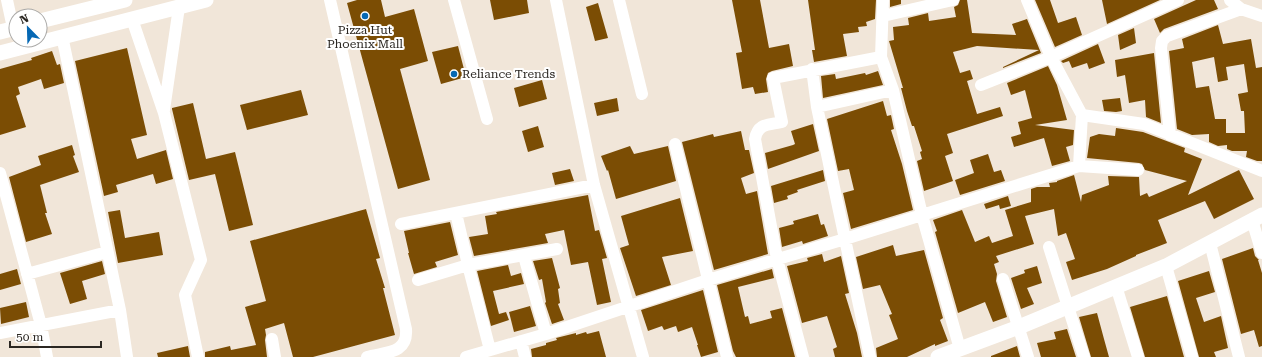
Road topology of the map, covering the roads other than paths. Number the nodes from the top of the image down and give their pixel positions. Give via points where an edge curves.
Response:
1 (125, 0) edge
2 (206, 0) edge
3 (330, 0) edge
4 (454, 0) edge
5 (556, 0) edge
6 (620, 0) edge
7 (883, 0) edge
8 (953, 0) edge
9 (1027, 0) edge
10 (1178, 0) edge
11 (1230, 0) edge
12 (179, 7) junction
13 (1240, 9) junction
14 (883, 16) junction
15 (1262, 16) edge
16 (48, 19) edge
17 (132, 19) junction
18 (62, 36) junction
19 (0, 53) edge
20 (881, 57) junction
21 (1051, 57) junction
22 (812, 70) junction
23 (981, 85) dead end
24 (893, 90) junction
25 (642, 94) dead end
26 (817, 107) junction
27 (164, 113) junction
28 (1082, 115) junction
29 (487, 119) dead end
30 (1170, 135) junction
31 (675, 144) dead end
32 (1079, 166) junction
33 (1138, 170) dead end
34 (1262, 170) edge
35 (0, 173) edge
36 (594, 185) junction
37 (456, 212) junction
38 (922, 215) junction
39 (1257, 217) edge
40 (401, 224) dead end
41 (845, 239) junction
42 (1210, 243) junction
43 (1049, 248) dead end
44 (557, 249) dead end
45 (107, 252) junction
46 (1262, 253) edge
47 (524, 256) junction
48 (777, 259) junction
49 (468, 265) junction
50 (1166, 266) junction
51 (26, 274) junction
52 (1002, 279) dead end
53 (418, 280) dead end
54 (708, 280) junction
55 (1116, 286) junction
56 (628, 306) junction
57 (1069, 306) junction
58 (120, 310) junction
59 (41, 325) junction
60 (1019, 327) junction
61 (0, 333) edge
62 (546, 334) junction
63 (272, 339) dead end
64 (521, 341) junction
65 (960, 349) junction
66 (490, 350) junction
67 (47, 357) edge
68 (127, 357) edge
69 (198, 357) edge
70 (276, 357) edge
71 (367, 357) edge
72 (466, 357) edge
73 (525, 357) edge
74 (643, 357) edge
75 (727, 357) edge
76 (803, 357) edge
77 (870, 357) edge
78 (938, 357) edge
79 (1028, 357) edge
80 (1084, 357) edge
81 (1138, 357) edge
82 (1192, 357) edge
83 (1239, 357) edge

1 - 16 main road
2 - 12 main road
3 - 71 street via 406,329 403,346
4 - 29 street
5 - 36 street
6 - 25 street
7 - 14 street
8 - 14 street
9 - 21 street
10 - 21 street
11 - 13 street
12 - 17 main road
12 - 27 street
13 - 15 street
13 - 30 street via 1167,36 1162,41
14 - 20 street
17 - 18 main road
17 - 27 street
18 - 19 main road
18 - 45 street
20 - 22 street
20 - 24 street
21 - 23 street
21 - 28 street
22 - 26 street
22 - 48 street via 773,78 782,122 762,126 757,131 755,139
24 - 26 street
24 - 38 street
26 - 41 street
27 - 69 street via 201,260 185,295
28 - 30 street via 1144,124
28 - 32 street
30 - 34 street
31 - 54 street
32 - 33 street
32 - 38 street
35 - 51 street
36 - 37 street
36 - 56 street
37 - 40 street
37 - 49 street
38 - 41 street
38 - 65 street
39 - 42 main road
39 - 46 street
41 - 48 street
41 - 77 street
42 - 50 main road
42 - 83 street
43 - 57 street
44 - 47 street
45 - 51 street
45 - 58 street
47 - 49 street
47 - 62 street
48 - 54 street
48 - 76 street
49 - 53 street
49 - 66 street
50 - 55 main road
50 - 82 street
51 - 59 street
52 - 60 street
54 - 56 street
54 - 75 street
55 - 57 main road
55 - 81 street
56 - 62 street
56 - 74 street
57 - 60 main road
57 - 80 street
58 - 59 street
58 - 68 street
59 - 61 street
59 - 67 street
60 - 65 main road
60 - 79 street
62 - 64 street
63 - 70 street
64 - 66 street
64 - 73 street
65 - 78 main road
66 - 72 street

